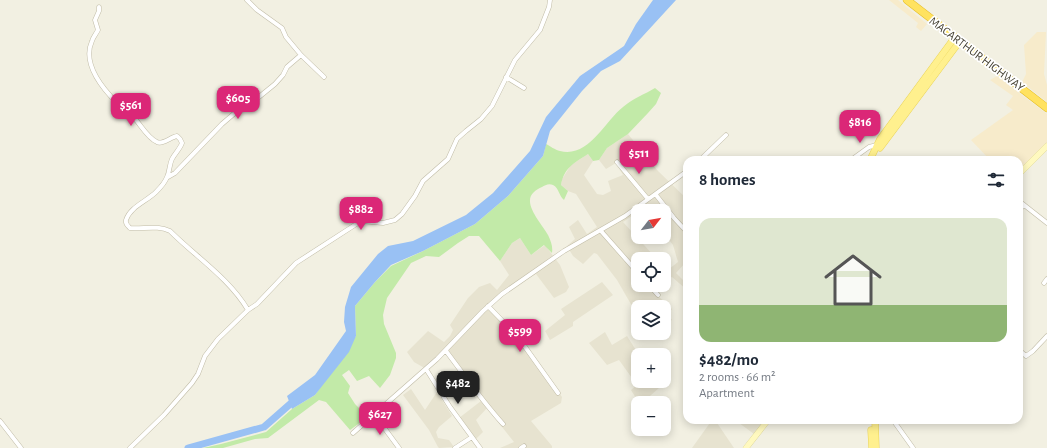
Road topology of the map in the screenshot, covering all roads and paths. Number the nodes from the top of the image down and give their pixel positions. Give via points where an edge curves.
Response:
1 (247, 0) edge
2 (550, 0) edge
3 (906, 0) edge
4 (99, 7) dead end
5 (957, 39) junction
6 (301, 55) junction
7 (506, 76) junction
8 (324, 77) dead end
9 (524, 88) dead end
10 (1047, 108) edge
11 (726, 135) dead end
12 (877, 145) junction
13 (1047, 146) edge
14 (704, 156) edge
15 (857, 156) edge
16 (872, 156) edge
17 (876, 156) edge
18 (618, 162) dead end
19 (1023, 170) edge
20 (683, 174) edge
21 (168, 177) junction
22 (656, 195) junction
23 (648, 200) junction
24 (1024, 205) edge
25 (1047, 223) edge
26 (683, 228) edge
27 (601, 231) junction
28 (631, 265) edge
29 (656, 292) edge
30 (658, 295) dead end
31 (488, 306) junction
32 (248, 310) junction
33 (1047, 336) edge
34 (446, 351) junction
35 (1023, 353) edge
36 (426, 369) junction
37 (558, 393) dead end
38 (374, 414) junction
39 (0, 421) edge
40 (503, 424) dead end
41 (765, 424) edge
42 (871, 424) edge
43 (875, 424) edge
44 (896, 424) edge
45 (353, 432) dead end
46 (472, 437) junction
47 (21, 448) edge
48 (130, 448) edge
49 (399, 448) edge
50 (455, 448) edge
51 (480, 448) edge
52 (746, 448) edge
53 (872, 448) edge
54 (876, 448) edge
55 (913, 448) edge

1 - 6 street via 282,28
2 - 7 street via 540,30 515,60
3 - 5 highway, MACARTHUR HIGHWAY
4 - 21 street via 95,20 98,30 90,48 91,65 111,96 156,142 161,143 177,136 182,140 169,166
5 - 10 highway, MACARTHUR HIGHWAY
5 - 12 main road
5 - 17 main road via 883,142
6 - 8 street
6 - 21 street via 287,67 284,75 275,84 222,124
7 - 9 street
7 - 32 street via 488,112 458,138 448,159 423,180 409,206 398,218 383,223 361,221 296,263 257,304
11 - 14 street
12 - 15 street via 869,147
12 - 16 main road
13 - 19 street
18 - 23 street
20 - 22 street
21 - 32 street via 155,194 132,211 126,220 127,225 130,228 142,229 163,227 170,231 225,281
22 - 23 street
22 - 26 street
23 - 27 street
24 - 25 street
27 - 28 street
27 - 31 street via 539,268
29 - 30 street
31 - 34 street
31 - 37 street via 518,337
32 - 48 street via 212,346 192,383
33 - 35 street via 1033,351 1026,356
34 - 36 street
34 - 40 street
36 - 38 street
36 - 46 street
38 - 45 street
38 - 49 street
39 - 47 street
41 - 52 street
42 - 53 main road
43 - 54 main road
44 - 55 street
46 - 50 street
46 - 51 street

